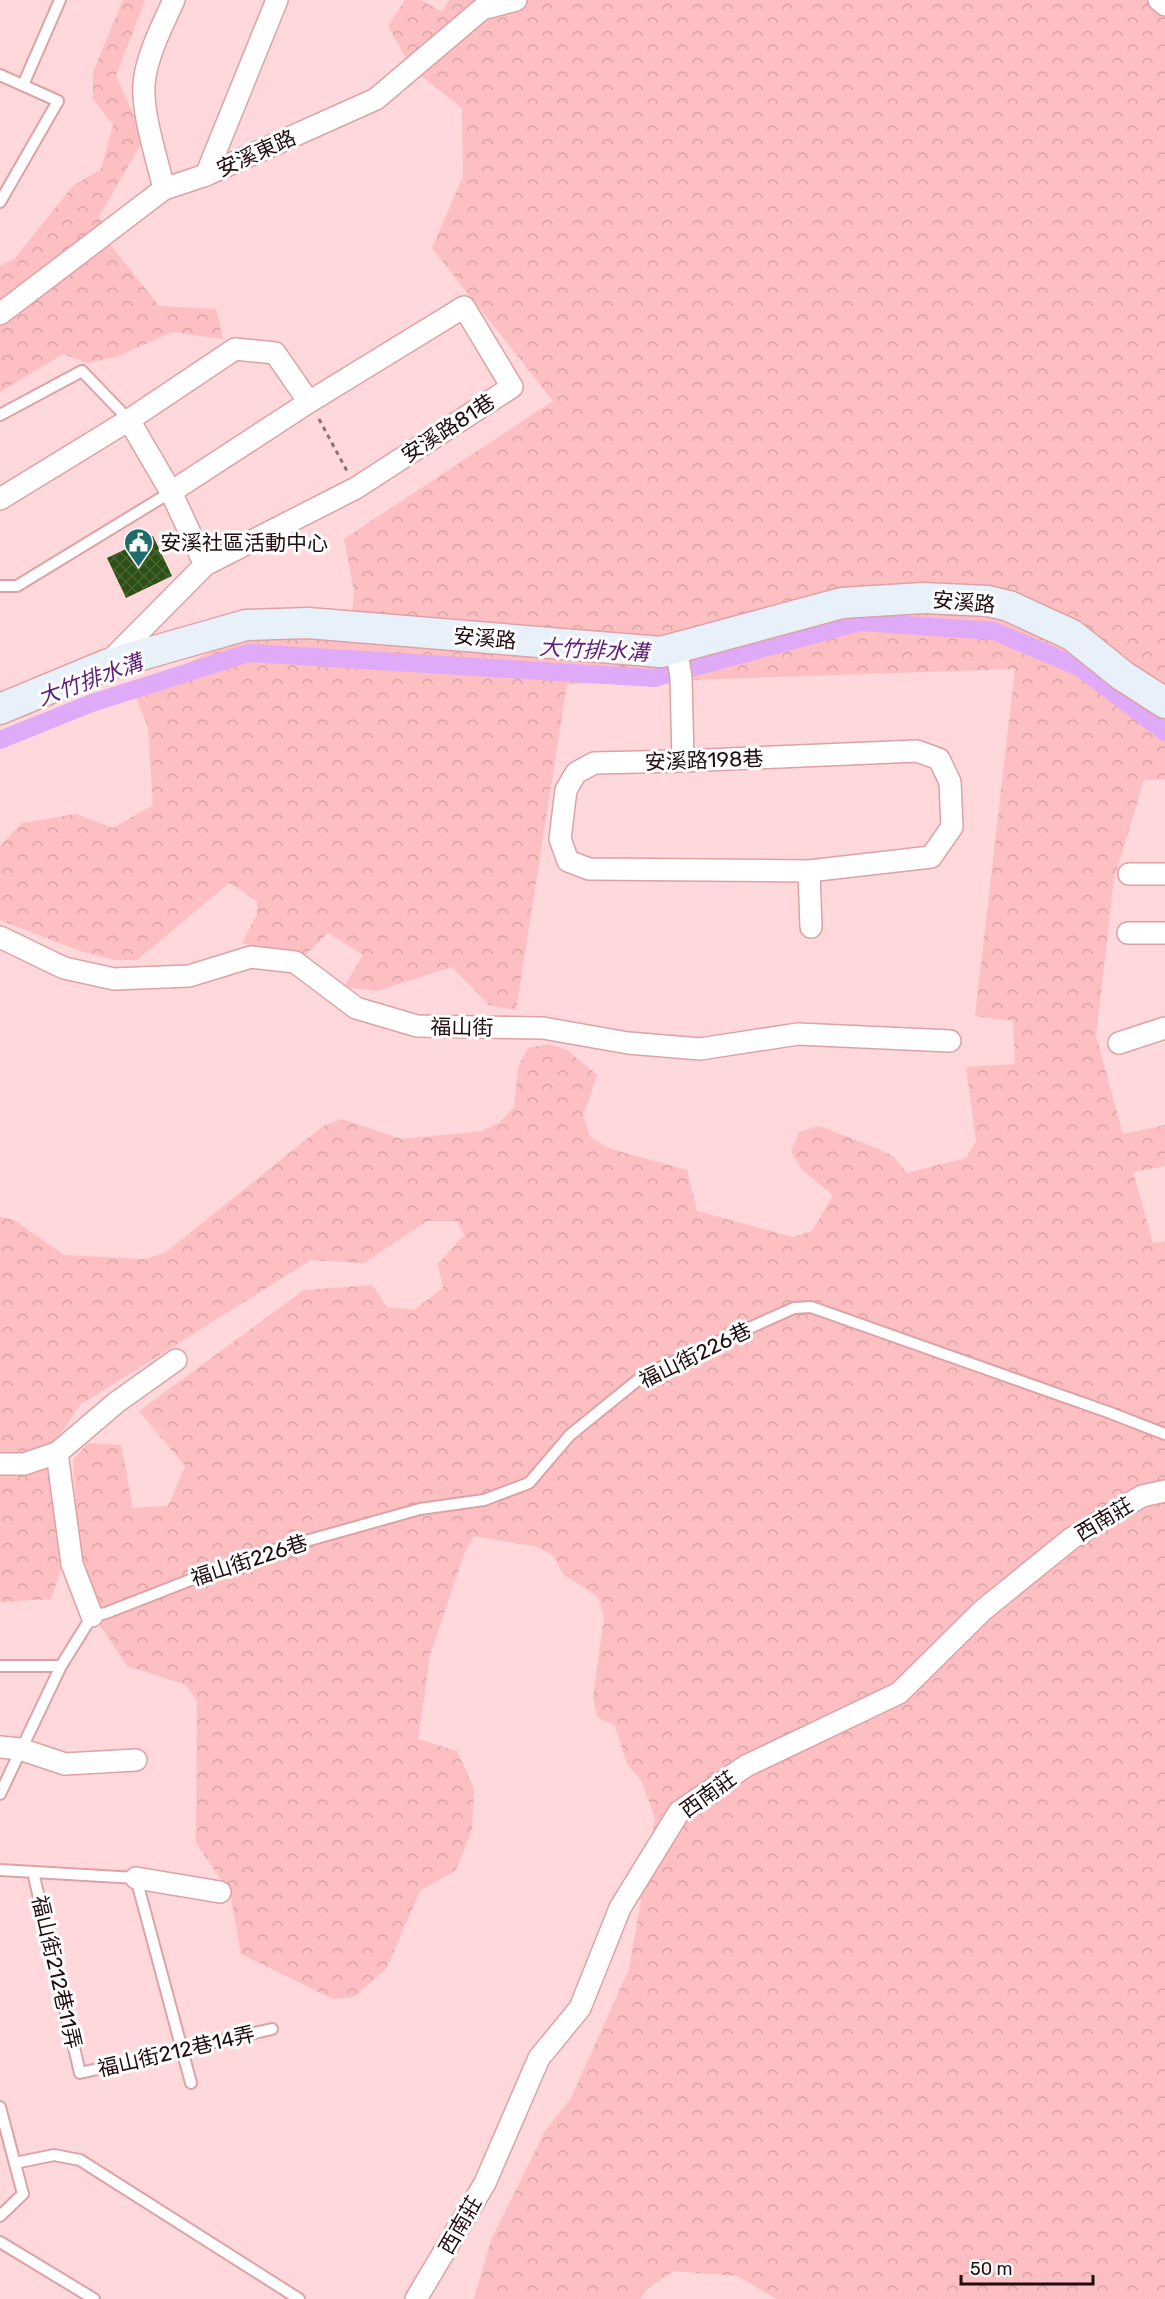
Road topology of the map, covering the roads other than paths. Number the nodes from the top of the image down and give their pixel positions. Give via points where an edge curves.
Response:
1 (60, 0) edge
2 (174, 0) edge
3 (277, 0) edge
4 (516, 0) edge
5 (1159, 0) edge
6 (1165, 4) edge
7 (0, 75) edge
8 (23, 85) junction
9 (206, 175) junction
10 (164, 189) junction
11 (0, 202) edge
12 (0, 314) edge
13 (309, 402) junction
14 (0, 415) edge
15 (129, 420) junction
16 (171, 492) junction
17 (0, 499) edge
18 (205, 565) junction
19 (0, 586) edge
20 (678, 661) junction
21 (106, 665) junction
22 (1165, 703) edge
23 (0, 708) edge
24 (682, 762) junction
25 (809, 871) junction
26 (1129, 874) dead end
27 (1165, 874) edge
28 (811, 927) dead end
29 (1128, 933) dead end
30 (1165, 933) edge
31 (0, 937) edge
32 (1165, 1028) edge
33 (950, 1041) dead end
34 (1119, 1043) dead end
35 (176, 1360) dead end
36 (1165, 1434) edge
37 (57, 1453) junction
38 (0, 1464) edge
39 (1165, 1491) edge
40 (92, 1616) junction
41 (61, 1665) junction
42 (0, 1666) edge
43 (10, 1748) edge
44 (136, 1760) dead end
45 (0, 1794) edge
46 (0, 1870) edge
47 (33, 1872) junction
48 (136, 1878) junction
49 (220, 1892) dead end
50 (272, 2029) dead end
51 (182, 2049) junction
52 (80, 2073) joint
53 (191, 2083) dead end
54 (0, 2107) edge
55 (15, 2163) junction
56 (0, 2216) edge
57 (0, 2242) edge
58 (94, 2299) edge
59 (298, 2299) edge
60 (416, 2299) edge

1 - 8 lane
2 - 10 street via 144,81 144,99
3 - 9 street
4 - 9 street, 安溪東路 via 482,9 376,99
5 - 6 street
7 - 8 lane
8 - 11 lane via 58,101
9 - 10 street, 安溪東路
10 - 12 street, 安溪東路
13 - 15 street via 275,353 235,349
13 - 16 street, 安溪路81巷
13 - 18 street, 安溪路81巷 via 464,307 512,387 356,488
14 - 15 lane via 82,371
15 - 16 street
15 - 17 street
16 - 18 street
16 - 19 lane, 安溪路81巷 via 17,586
18 - 21 street, 安溪路81巷
20 - 21 street, 安溪路 via 661,652 308,623 246,625
20 - 22 street, 安溪路 via 842,603 923,598 987,601 1009,606 1072,635
20 - 24 street
21 - 23 street, 安溪路
24 - 25 street, 安溪路198巷 via 594,763 576,772 566,790 560,839 568,861 589,869
24 - 25 street, 安溪路198巷 via 917,751 939,759 950,782 952,827 931,857
25 - 28 street
26 - 27 street
29 - 30 street
31 - 33 street, 福山街 via 64,968 114,979 189,976 251,957 295,962 356,1008 417,1026 543,1028 628,1043 700,1049 798,1034
32 - 34 street
35 - 37 street via 117,1402
36 - 40 lane, 福山街226巷 via 811,1307 794,1308 644,1375 570,1435 529,1483 484,1500 420,1509 249,1557
37 - 38 street via 24,1464
37 - 40 street via 72,1564
39 - 60 street, 西南莊 via 1142,1496 1072,1538 983,1610 899,1693 746,1767 679,1812 620,1908 580,2008 539,2058 485,2183
40 - 41 lane
41 - 42 lane
41 - 43 lane
43 - 44 street via 65,1764
43 - 45 lane
46 - 47 lane
47 - 48 lane
47 - 52 lane, 福山街212巷11弄
48 - 49 street
48 - 51 lane
50 - 51 lane, 福山街212巷14弄
51 - 52 lane, 福山街212巷14弄
51 - 53 lane
54 - 55 lane
55 - 56 lane via 23,2194
55 - 59 lane via 54,2155 80,2160
57 - 58 lane

